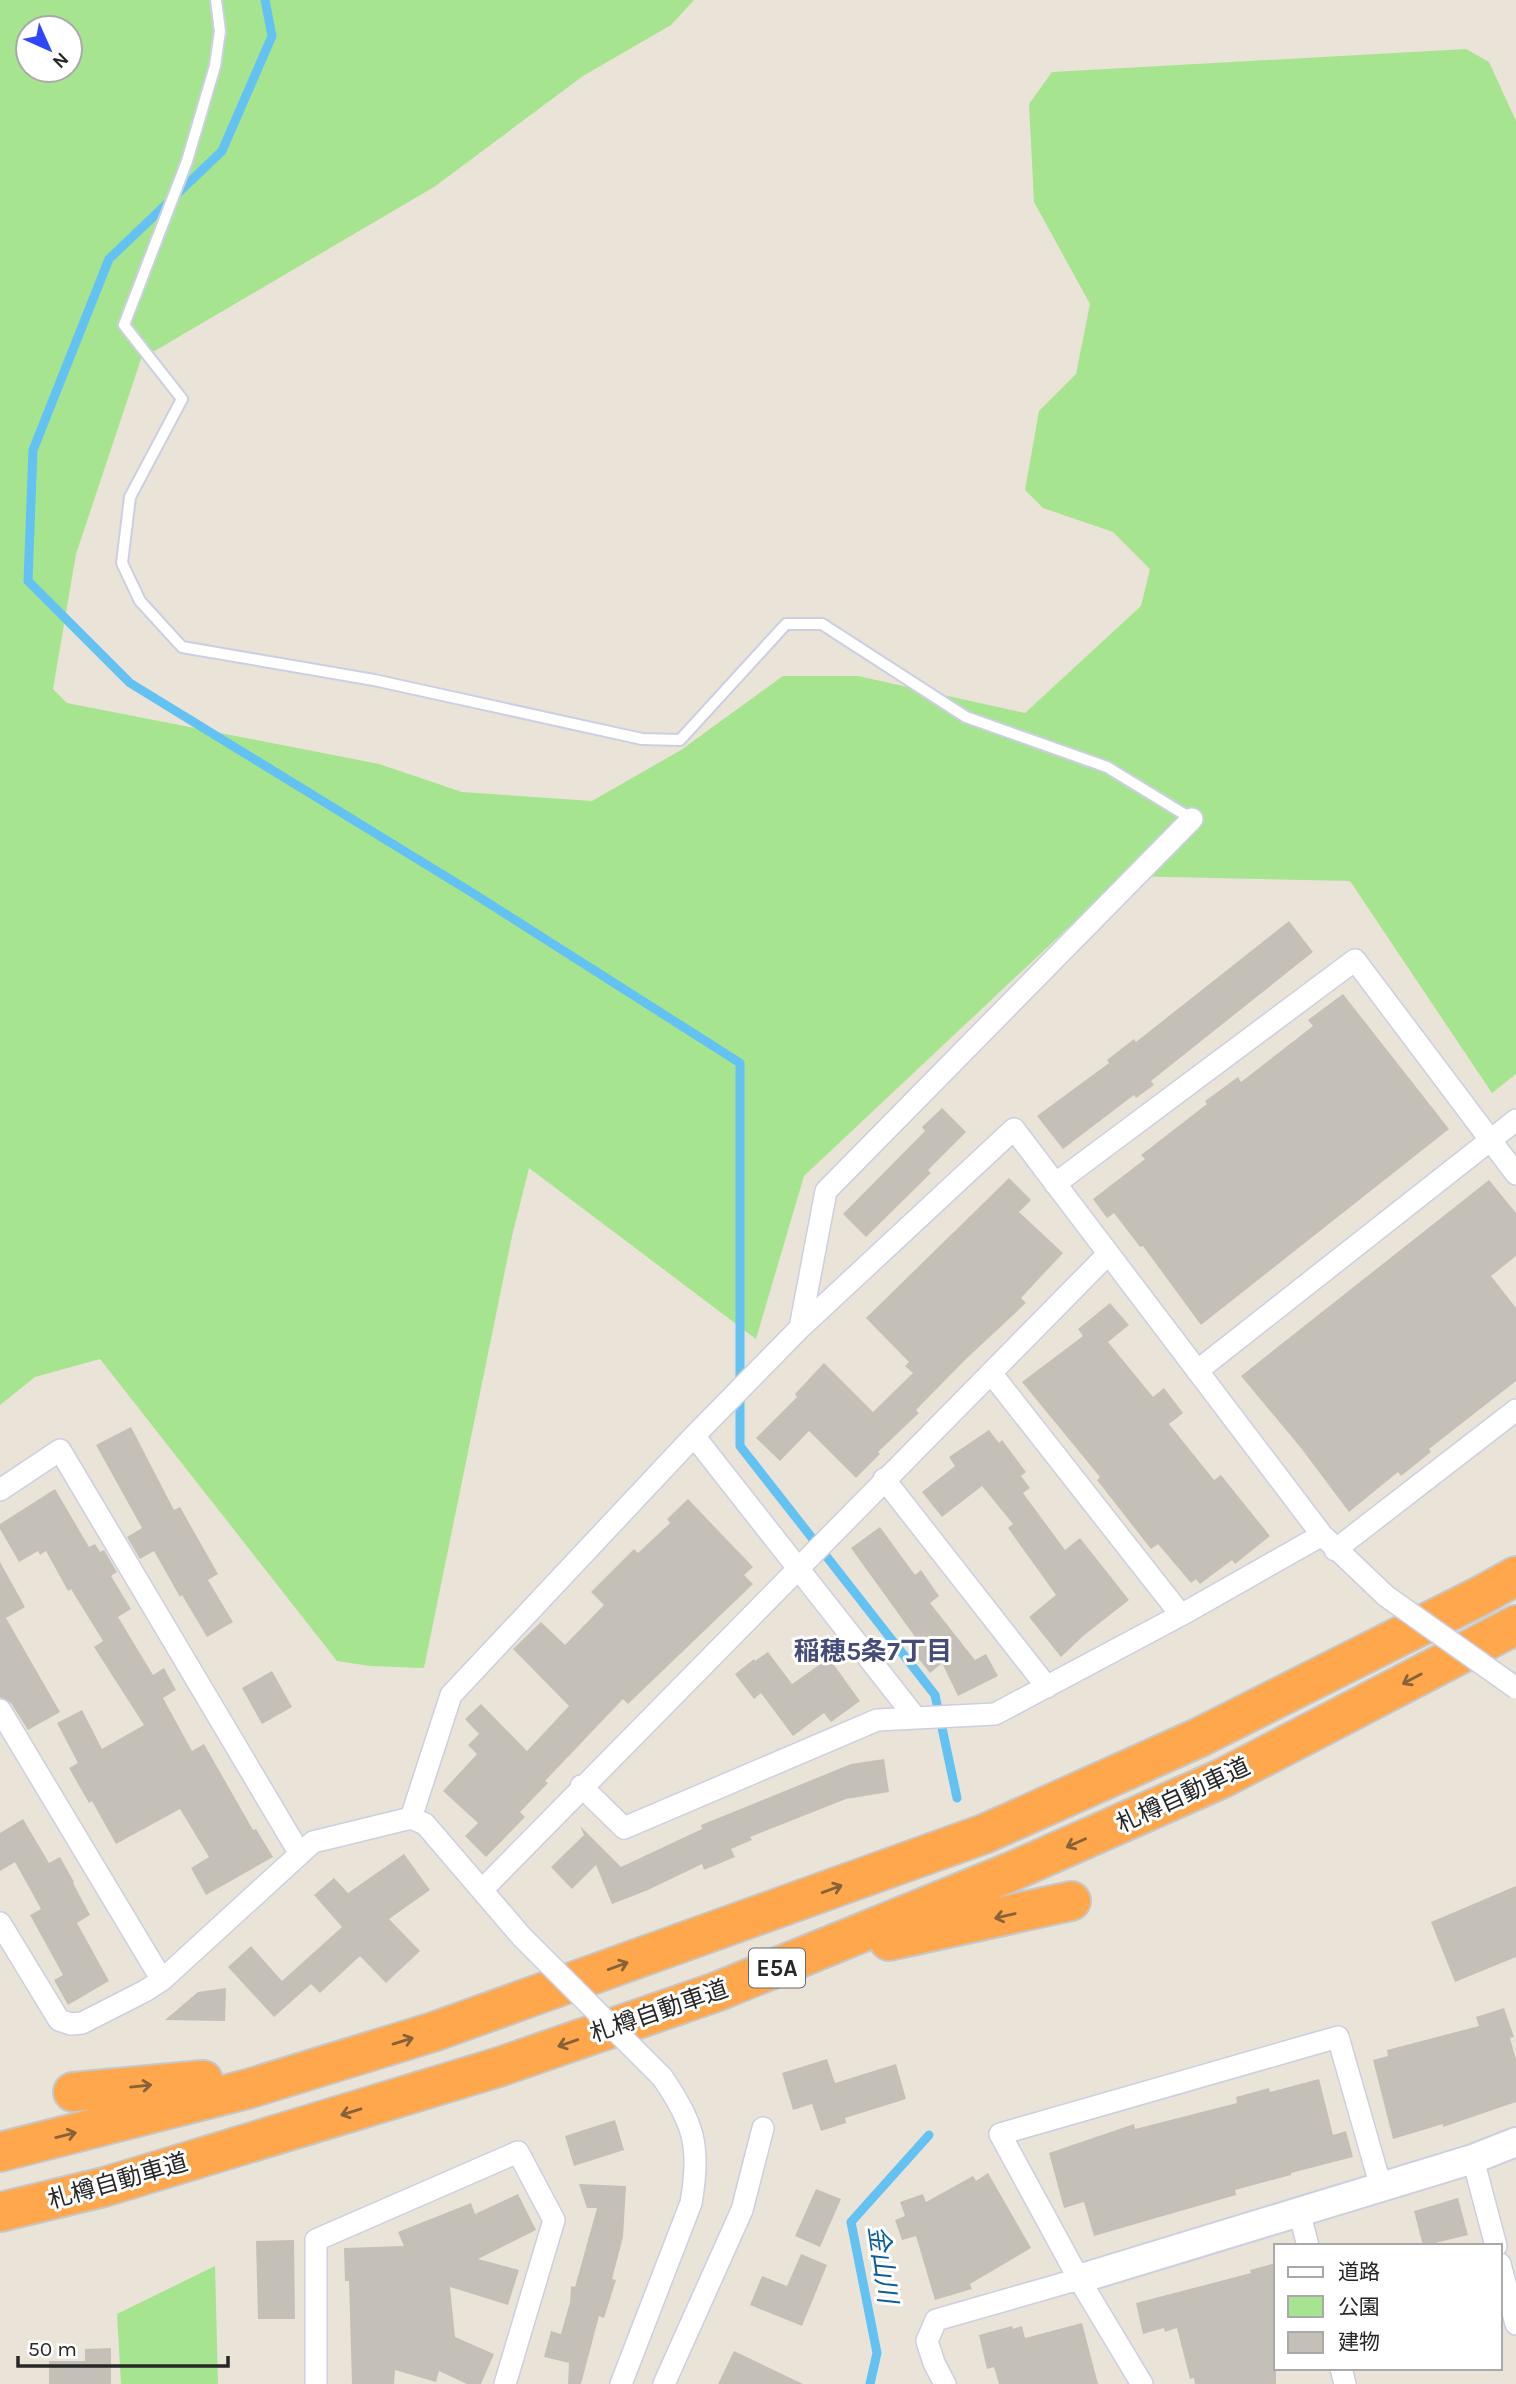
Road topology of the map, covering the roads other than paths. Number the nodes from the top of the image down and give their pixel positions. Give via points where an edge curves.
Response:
1 (216, 0) edge
2 (1192, 819) joint
3 (1516, 1121) edge
4 (1490, 1141) junction
5 (1516, 1174) edge
6 (1055, 1184) junction
7 (1108, 1254) junction
8 (800, 1328) junction
9 (1197, 1371) junction
10 (991, 1373) junction
11 (1516, 1410) edge
12 (694, 1436) junction
13 (884, 1479) junction
14 (0, 1490) edge
15 (1329, 1543) junction
16 (802, 1564) junction
17 (1516, 1576) edge
18 (1181, 1615) junction
19 (1516, 1625) edge
20 (1047, 1687) junction
21 (1516, 1688) edge
22 (0, 1710) edge
23 (918, 1717) junction
24 (581, 1786) junction
25 (411, 1818) junction
26 (300, 1854) junction
27 (482, 1890) junction
28 (1071, 1901) dead end
29 (0, 1923) edge
30 (797, 1960) junction
31 (162, 1980) junction
32 (314, 2069) junction
33 (73, 2092) dead end
34 (763, 2128) dead end
35 (1516, 2143) edge
36 (0, 2152) edge
37 (1473, 2159) junction
38 (1381, 2187) junction
39 (1299, 2211) junction
40 (0, 2212) edge
41 (1307, 2244) edge
42 (1495, 2244) edge
43 (1502, 2272) edge
44 (1079, 2279) junction
45 (1516, 2324) edge
46 (316, 2384) edge
47 (505, 2384) edge
48 (621, 2384) edge
49 (664, 2384) edge
50 (945, 2384) edge
51 (1142, 2384) edge

1 - 2 lane via 220,31 215,66 184,167 124,325 182,399 130,497 122,563 140,601 182,647 374,680 642,739 680,740 786,624 822,624 966,717 1107,767
2 - 8 street via 826,1191
3 - 4 street
4 - 5 street
4 - 6 street via 1355,960
4 - 9 street
6 - 7 street
6 - 8 street via 1014,1129
7 - 9 street
7 - 10 street
8 - 12 street
9 - 15 street
10 - 13 street
10 - 18 street
11 - 15 street
12 - 16 street
12 - 25 street via 451,1695
13 - 16 street
13 - 20 street
14 - 26 street via 60,1450
15 - 18 street
15 - 21 street, bridge via 1386,1596
16 - 23 street
16 - 24 street
32 -> 17 highway, 札樽自動車道 / E5A via 433,2032 984,1834 1198,1738
18 - 20 street
19 -> 30 highway, 札樽自動車道 / E5A via 1223,1778
20 - 23 street via 995,1714
22 - 31 street
23 - 24 street via 877,1720 624,1828
24 - 27 street
25 - 26 street via 313,1842
25 - 27 street via 425,1824
26 - 31 street
27 - 48 street, bridge via 522,1937 662,2077 688,2118 695,2145 691,2203
28 -> 30 highway
29 - 31 street via 58,2020 82,2023
30 -> 40 highway, 札樽自動車道 / E5A via 499,2067 104,2187
33 -> 32 highway
36 -> 32 highway, 札樽自動車道 / E5A
34 - 49 street via 742,2210
35 - 37 street
37 - 38 street
37 - 42 street
38 - 39 street
38 - 44 street via 1338,2037 1000,2134
39 - 41 street
39 - 44 street
43 - 45 street
44 - 50 street via 936,2320 927,2341
44 - 51 street
46 - 47 street via 316,2240 518,2152 554,2220

